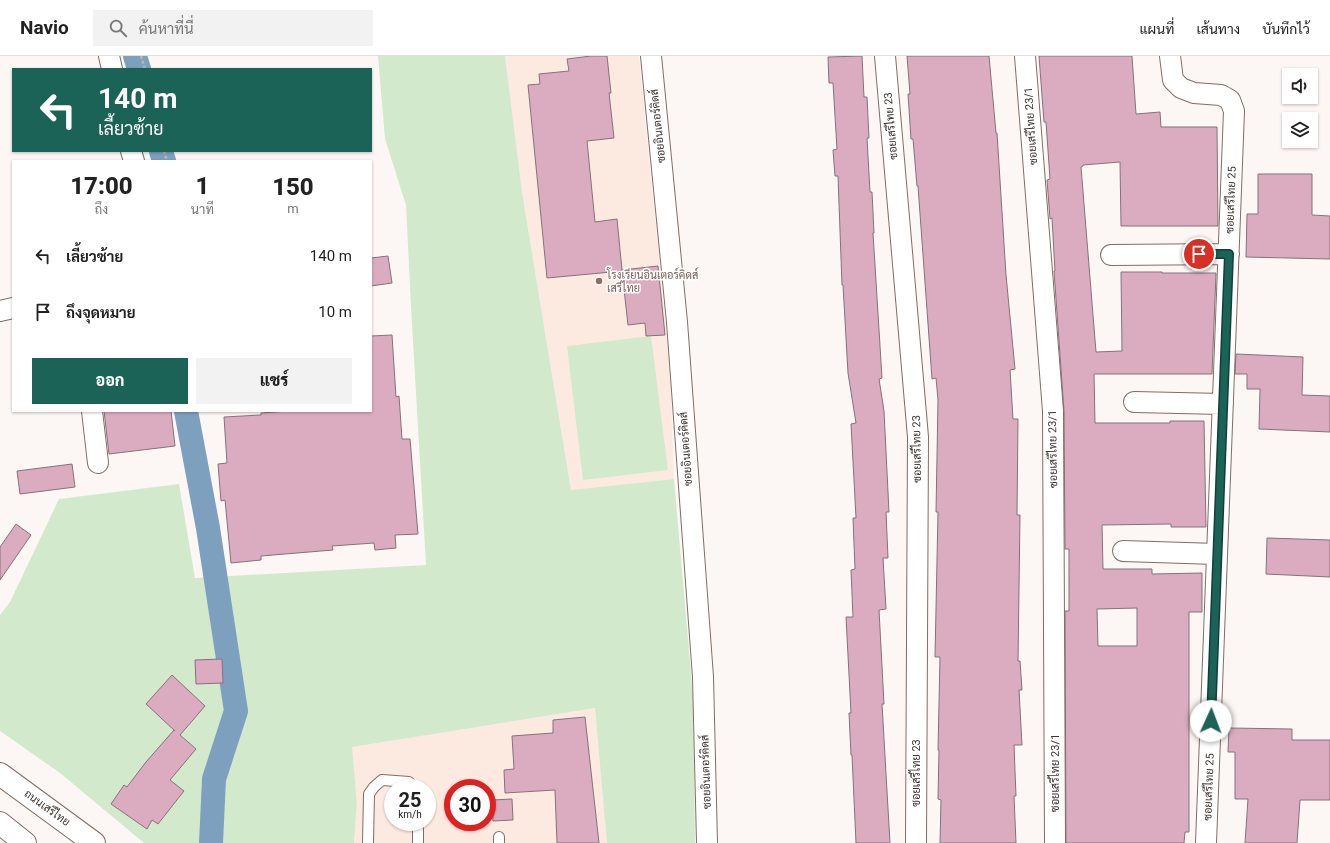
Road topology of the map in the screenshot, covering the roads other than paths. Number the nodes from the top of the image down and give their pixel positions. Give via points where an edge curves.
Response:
1 (109, 56) edge
2 (651, 56) edge
3 (885, 56) edge
4 (1025, 56) edge
5 (1170, 56) edge
6 (112, 68) edge
7 (1229, 254) junction
8 (1111, 255) dead end
9 (12, 308) edge
10 (0, 311) edge
11 (1134, 402) dead end
12 (1223, 404) junction
13 (92, 412) edge
14 (98, 462) dead end
15 (1123, 551) dead end
16 (1217, 554) junction
17 (0, 774) edge
18 (384, 780) edge
19 (0, 823) edge
20 (418, 831) edge
21 (25, 843) edge
22 (94, 843) edge
23 (368, 843) edge
24 (418, 843) edge
25 (707, 843) edge
26 (916, 843) edge
27 (1055, 843) edge
28 (1206, 843) edge

1 - 6 street
2 - 25 street, ซอยอินเตอร์คิดส์ via 677,322 703,676
3 - 26 street, ซอยเสรีไทย 23 via 918,436
4 - 27 street, ซอยเสรีไทย 23/1 via 1053,411
5 - 7 street, ซอยเสรีไทย 25 via 1172,80 1181,88 1194,93 1221,95 1230,100 1234,111
7 - 8 street
7 - 12 street, ซอยเสรีไทย 25
9 - 10 street
11 - 12 street
12 - 16 street, ซอยเสรีไทย 25
13 - 14 street
15 - 16 street
16 - 28 street, ซอยเสรีไทย 25
17 - 22 main road, ถนนเสรีไทย
18 - 23 lane via 369,794
19 - 21 main road
20 - 24 lane

